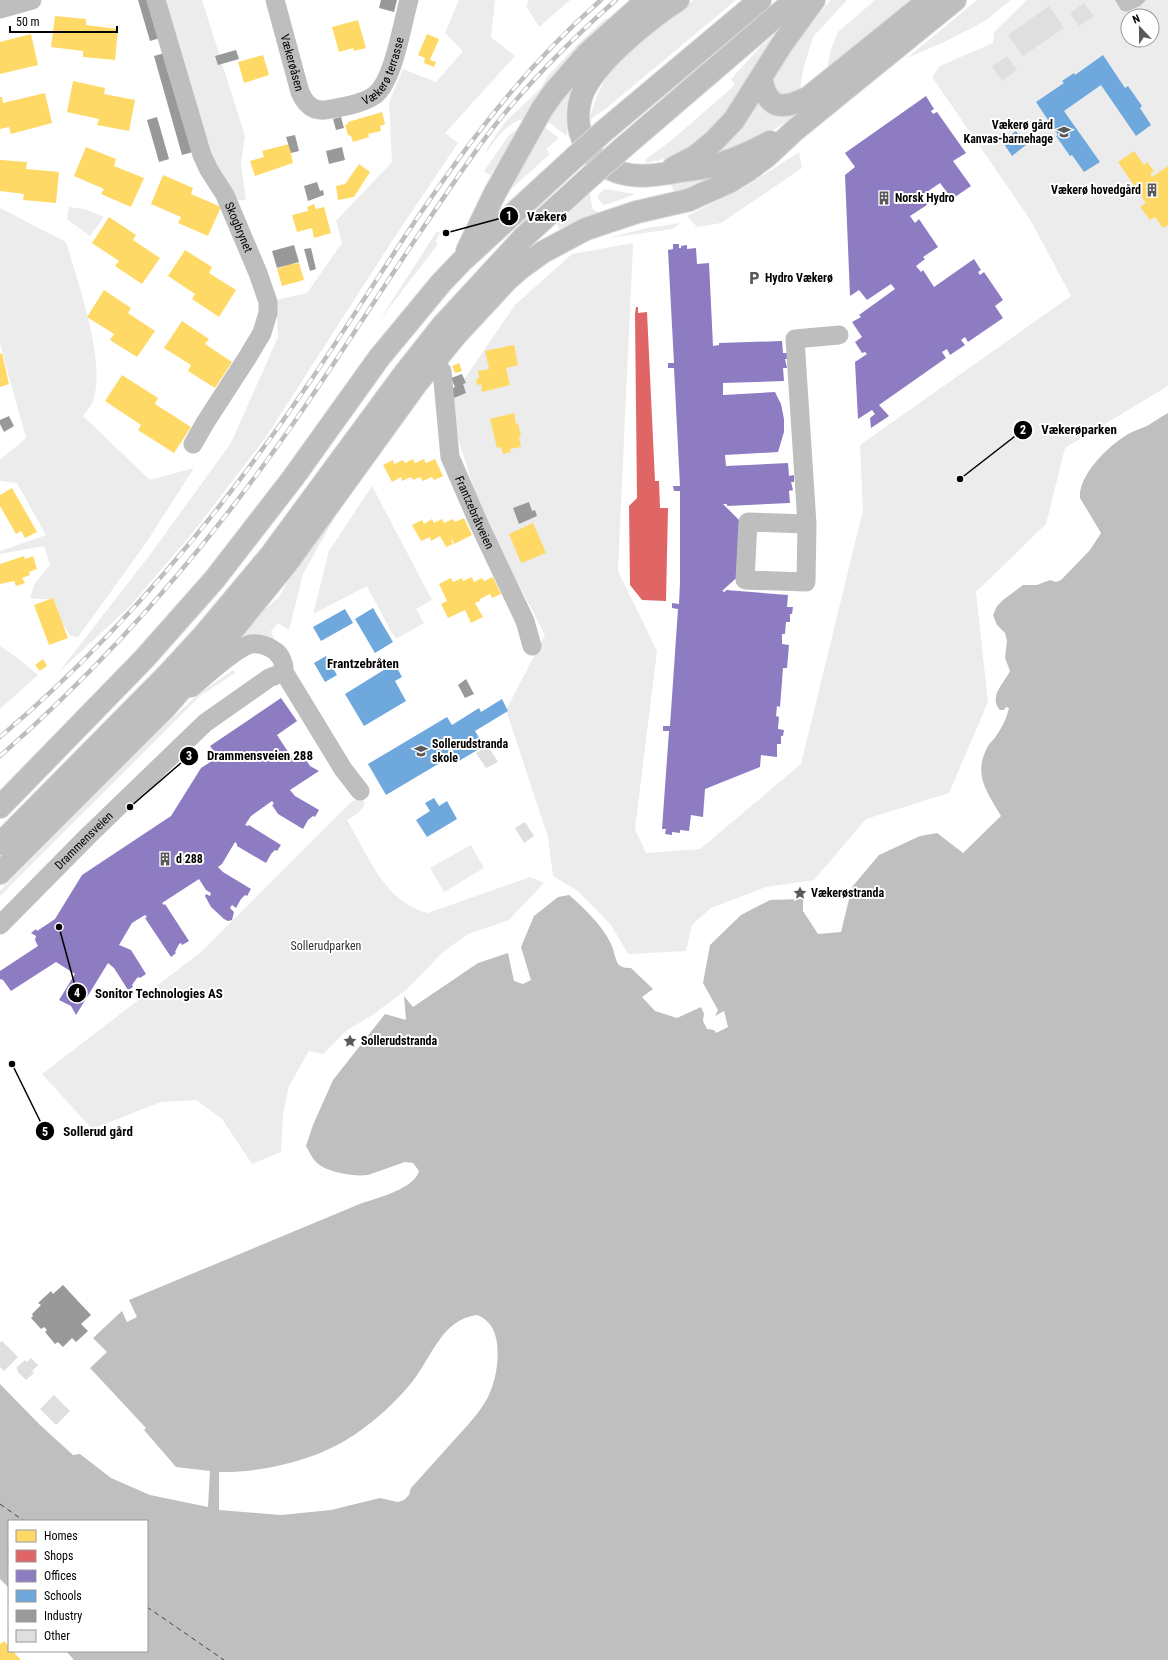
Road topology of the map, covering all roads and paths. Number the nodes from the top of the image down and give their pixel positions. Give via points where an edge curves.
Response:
1 (32, 0) edge
2 (156, 0) edge
3 (275, 0) edge
4 (409, 0) edge
5 (647, 0) edge
6 (678, 0) edge
7 (760, 0) edge
8 (795, 0) edge
9 (814, 0) edge
10 (929, 0) edge
11 (954, 0) edge
12 (0, 8) edge
13 (760, 77) junction
14 (325, 111) joint
15 (794, 130) junction
16 (660, 174) junction
17 (462, 261) junction
18 (839, 335) dead end
19 (442, 371) dead end
20 (193, 444) dead end
21 (807, 524) dead end
22 (532, 646) dead end
23 (284, 672) junction
24 (164, 709) junction
25 (360, 791) dead end
26 (0, 807) edge
27 (0, 844) edge
28 (0, 873) edge
29 (0, 925) edge

1 - 12 street
2 - 20 street, Skogbrynet via 202,155 208,170 225,195 268,302 268,313 262,333
3 - 14 street, Vækerøåsen via 300,92 309,106
4 - 14 street, Vækerø terrasse via 390,71 381,89 358,104
5 - 17 highway via 588,53 554,92 495,193
6 - 16 highway via 607,60 584,90 578,118 578,127 585,144 605,165 630,175
7 - 17 highway, bridge via 604,131
8 - 27 highway, bridge via 524,236 442,326 270,556 203,636
9 - 13 highway
10 - 13 highway via 808,97 793,104 781,106 771,101 764,92
11 - 15 highway
13 - 16 highway via 734,120 714,141 696,156
15 - 16 highway via 735,159 709,167
15 - 24 highway via 766,157 729,182 689,200 637,212 586,229 543,252 507,280 456,335 417,383 278,574
17 - 26 highway via 379,358 288,484 214,580 144,659
18 - 21 street via 795,338
19 - 22 street, Frantzebråtveien via 450,457 525,621
23 - 24 street via 285,666 276,652 262,645 251,644 238,651
23 - 25 street via 343,769
23 - 29 street, Drammensveien via 269,678 205,722
24 - 28 highway

